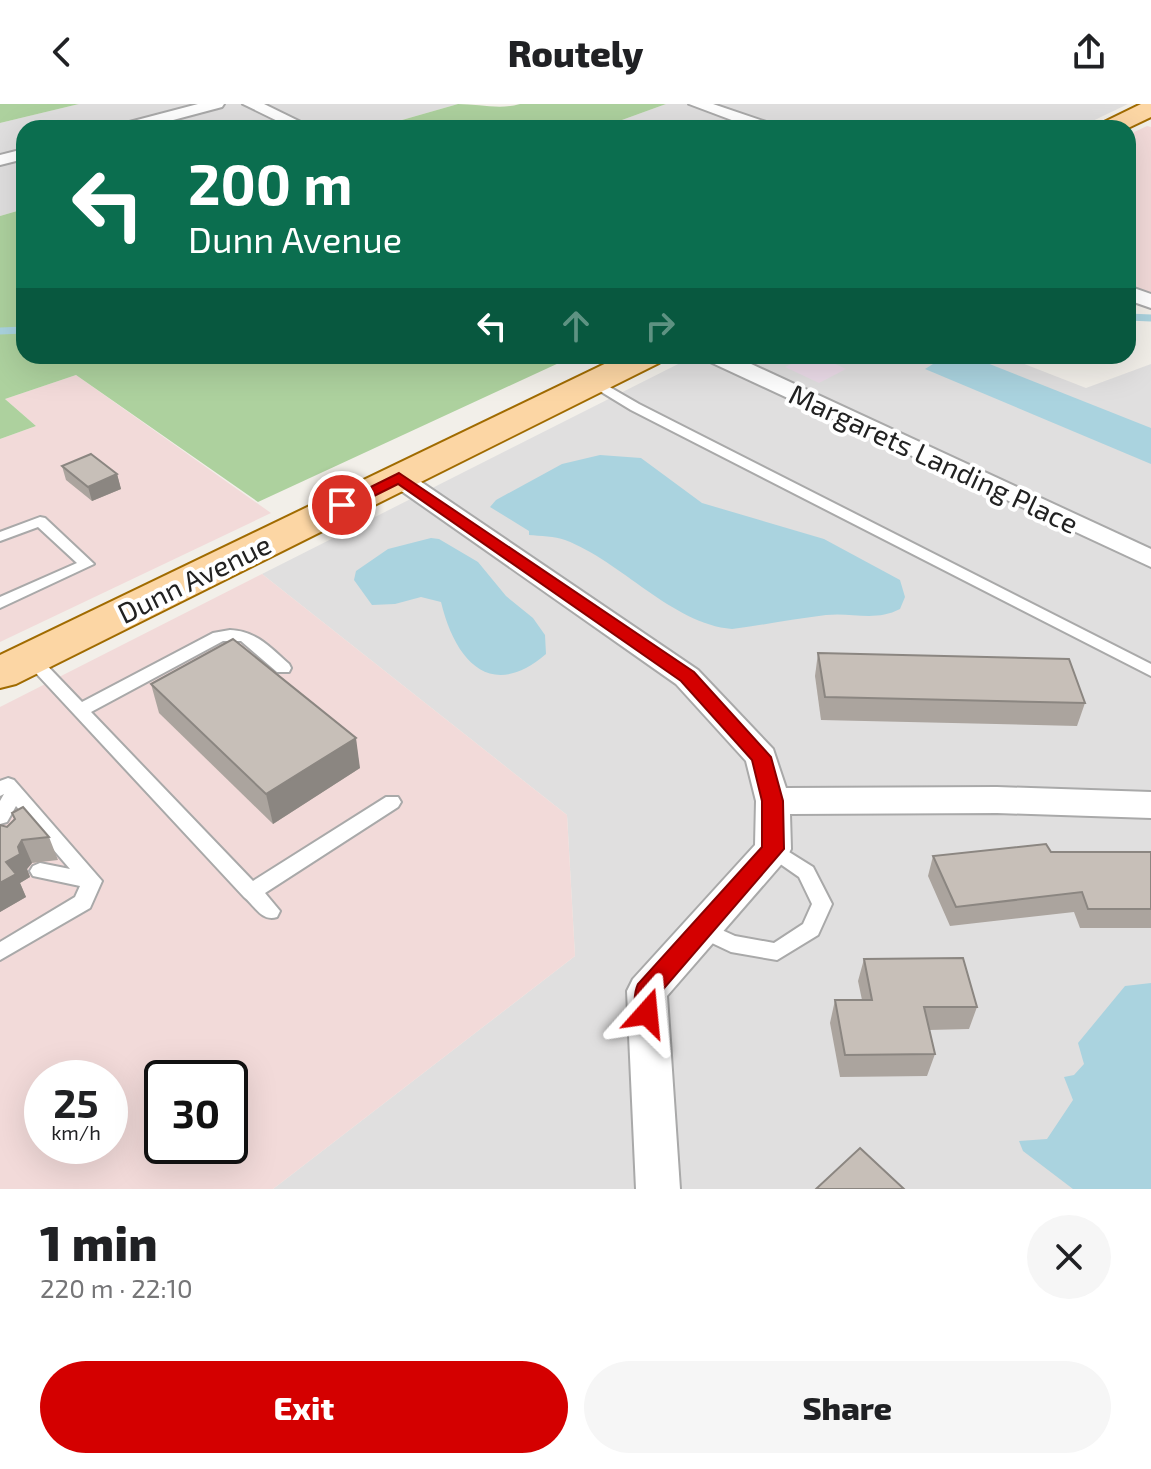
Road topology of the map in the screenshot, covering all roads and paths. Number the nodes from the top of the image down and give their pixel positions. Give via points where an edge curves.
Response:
1 (216, 104) edge
2 (251, 104) edge
3 (697, 104) edge
4 (155, 120) edge
5 (287, 120) edge
6 (745, 120) edge
7 (631, 364) edge
8 (733, 364) edge
9 (594, 382) junction
10 (399, 478) junction
11 (0, 537) edge
12 (1151, 559) edge
13 (0, 603) edge
14 (15, 666) edge
15 (283, 668) dead end
16 (1151, 671) edge
17 (80, 710) junction
18 (7, 791) edge
19 (773, 801) junction
20 (392, 802) dead end
21 (1151, 805) edge
22 (2, 825) edge
23 (773, 849) junction
24 (40, 871) dead end
25 (92, 881) junction
26 (251, 892) junction
27 (270, 911) dead end
28 (702, 929) junction
29 (0, 952) edge
30 (658, 1189) edge

1 - 4 street
2 - 5 street
3 - 6 street
7 - 9 main road, Dunn Avenue
8 - 12 street, Margarets Landing Place
9 - 10 main road, Dunn Avenue
9 - 16 lane
10 - 14 main road, Dunn Avenue
10 - 19 street via 687,677 761,757
11 - 13 lane via 40,521 87,564
14 - 17 lane
15 - 17 lane via 245,635 232,633
17 - 26 lane
18 - 22 lane
18 - 25 lane
19 - 21 street
19 - 23 street
20 - 26 lane
23 - 28 street
23 - 28 lane via 806,872 822,904 811,929 777,952 731,944
24 - 25 lane
25 - 29 lane via 83,902
26 - 27 lane
28 - 30 street via 647,991

